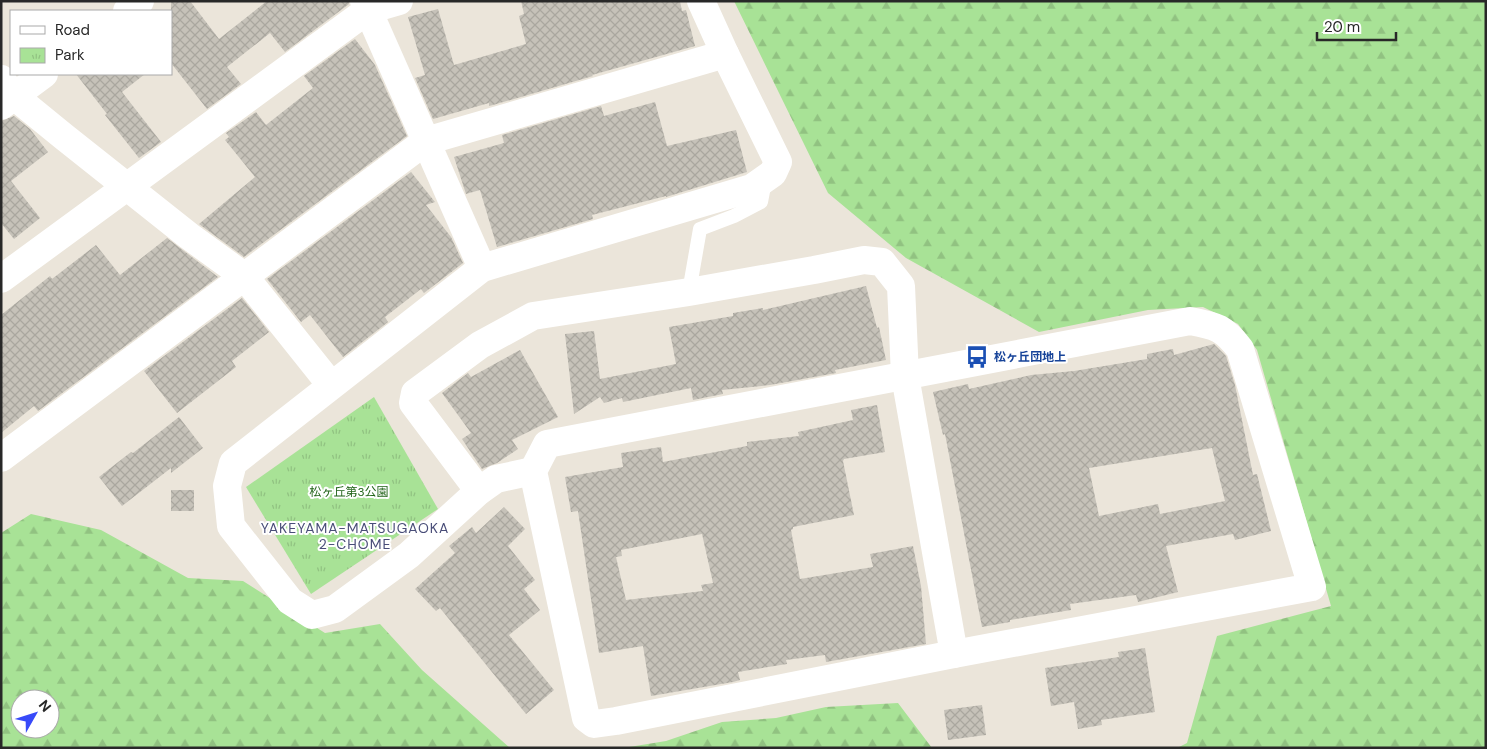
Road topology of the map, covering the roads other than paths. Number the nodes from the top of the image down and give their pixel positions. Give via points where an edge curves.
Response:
1 (140, 1) edge
2 (399, 1) edge
3 (702, 1) edge
4 (366, 6) edge
5 (128, 10) edge
6 (725, 54) junction
7 (42, 75) edge
8 (5, 94) edge
9 (426, 141) junction
10 (766, 179) junction
11 (127, 187) junction
12 (482, 268) junction
13 (244, 276) junction
14 (1, 278) edge
15 (689, 292) junction
16 (905, 376) junction
17 (331, 385) junction
18 (1, 458) edge
19 (533, 471) junction
20 (479, 491) junction
21 (954, 654) junction

1 - 5 street
2 - 4 street
3 - 6 street
4 - 9 street
4 - 11 street
6 - 9 street
6 - 10 street via 778,162
7 - 8 street
8 - 11 street
9 - 12 street
9 - 13 street
10 - 12 street via 752,188
10 - 15 lane via 761,202 700,229
11 - 13 street
11 - 14 street
12 - 17 street
13 - 17 street
13 - 18 street
15 - 16 street via 864,260 882,262 901,286
15 - 20 street via 533,316 480,345 415,393 413,403
16 - 19 street via 547,444
16 - 21 street
16 - 21 street via 1190,321 1212,325 1228,334 1240,349 1312,587
17 - 20 street via 233,463 227,486 231,526 290,601 312,615 335,609 409,555
19 - 20 street via 496,479
19 - 21 street via 586,718 594,724

